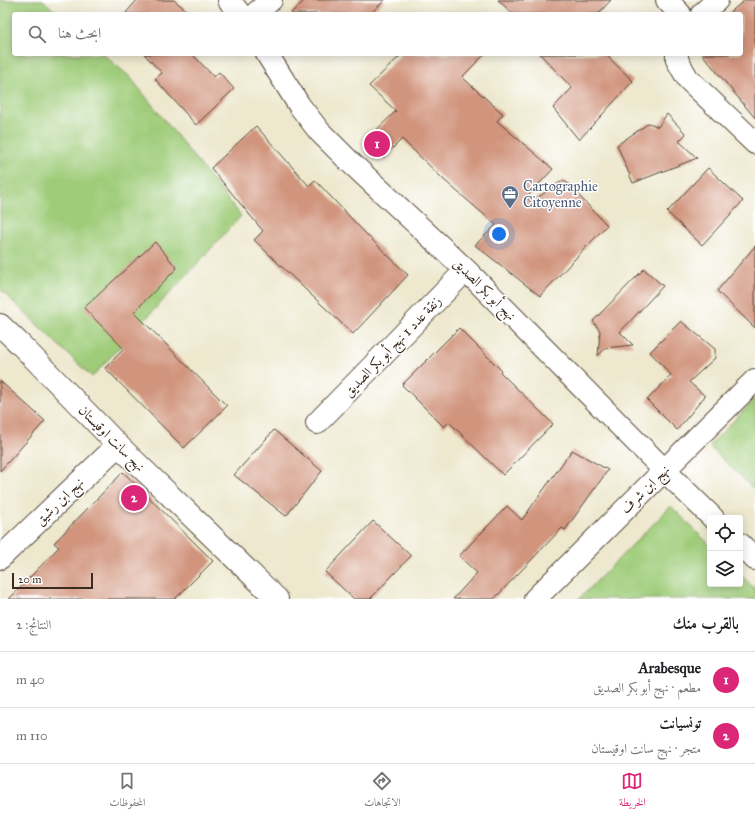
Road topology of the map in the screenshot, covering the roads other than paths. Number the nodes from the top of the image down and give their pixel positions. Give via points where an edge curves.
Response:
1 (229, 0) edge
2 (271, 0) edge
3 (667, 0) edge
4 (717, 0) edge
5 (238, 12) edge
6 (257, 12) edge
7 (678, 12) edge
8 (704, 12) edge
9 (268, 56) edge
10 (677, 56) edge
11 (755, 143) edge
12 (466, 270) junction
13 (0, 325) edge
14 (755, 380) edge
15 (317, 423) dead end
16 (118, 445) junction
17 (664, 470) junction
18 (710, 515) edge
19 (743, 547) edge
20 (0, 558) edge
21 (755, 559) edge
22 (278, 599) edge
23 (535, 599) edge

1 - 5 street
2 - 6 street
3 - 7 street
4 - 8 street
9 - 12 street, نهج أبو بكر الصديق via 299,105 320,131
10 - 11 street via 688,79
12 - 15 street, زنقة عدد 1 نهج أبو بكر الصديق
12 - 17 street, نهج أبو بكر الصديق
13 - 16 street, نهج سانت اوقيستان
14 - 17 street, نهج ابن شرف
16 - 20 street, نهج ابن رشيق
16 - 22 street, نهج سانت اوقيستان
17 - 18 street, نهج أبو بكر الصديق
17 - 23 street, نهج ابن شرف
19 - 21 street

